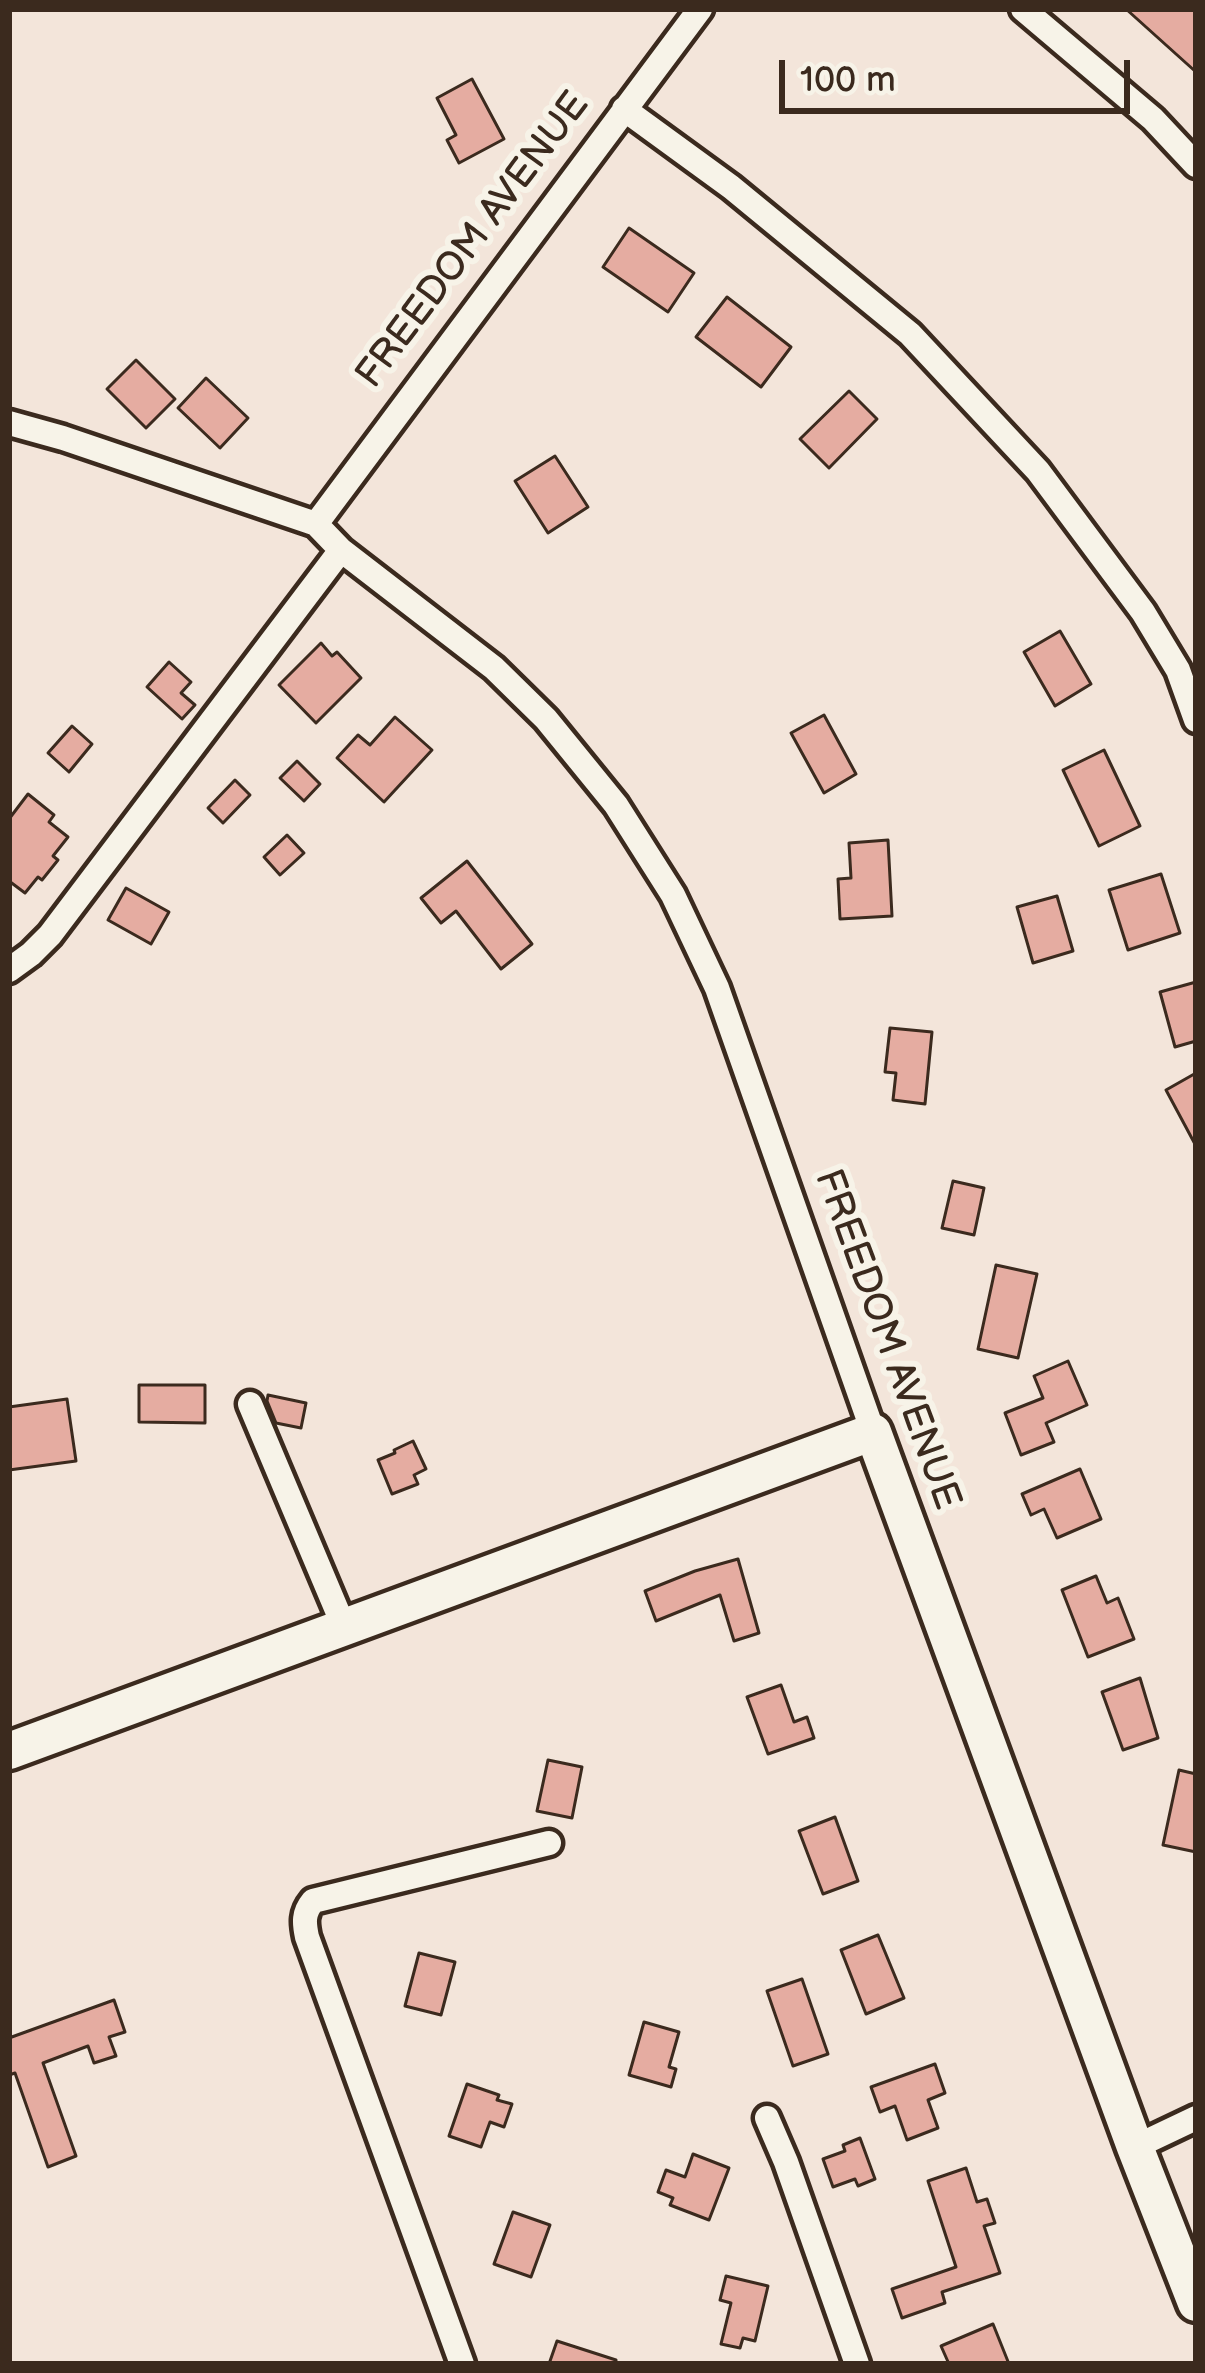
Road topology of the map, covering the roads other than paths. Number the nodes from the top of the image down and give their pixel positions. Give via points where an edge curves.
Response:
1 (700, 9) edge
2 (1023, 9) edge
3 (624, 110) junction
4 (1196, 164) edge
5 (9, 423) edge
6 (316, 524) junction
7 (341, 550) junction
8 (1187, 667) edge
9 (1196, 720) edge
10 (9, 970) edge
11 (250, 1404) dead end
12 (873, 1432) junction
13 (344, 1627) junction
14 (9, 1751) edge
15 (549, 1843) dead end
16 (767, 2118) dead end
17 (1196, 2118) edge
18 (1136, 2147) junction
19 (1196, 2303) edge
20 (462, 2364) edge
21 (857, 2364) edge

1 - 3 street, FREEDOM AVENUE
2 - 4 street
3 - 6 street, FREEDOM AVENUE
3 - 8 street via 910,334 1038,471
5 - 6 street, FREEDOM AVENUE
6 - 7 street, FREEDOM AVENUE
7 - 10 street via 50,935
7 - 12 street, FREEDOM AVENUE via 546,718 616,805 674,896 717,988
8 - 9 street
11 - 13 street
12 - 13 main road
12 - 18 main road, FREEDOM AVENUE
13 - 14 main road
15 - 20 street via 306,1909 307,1937
16 - 21 street
17 - 18 street
18 - 19 main road, FREEDOM AVENUE

